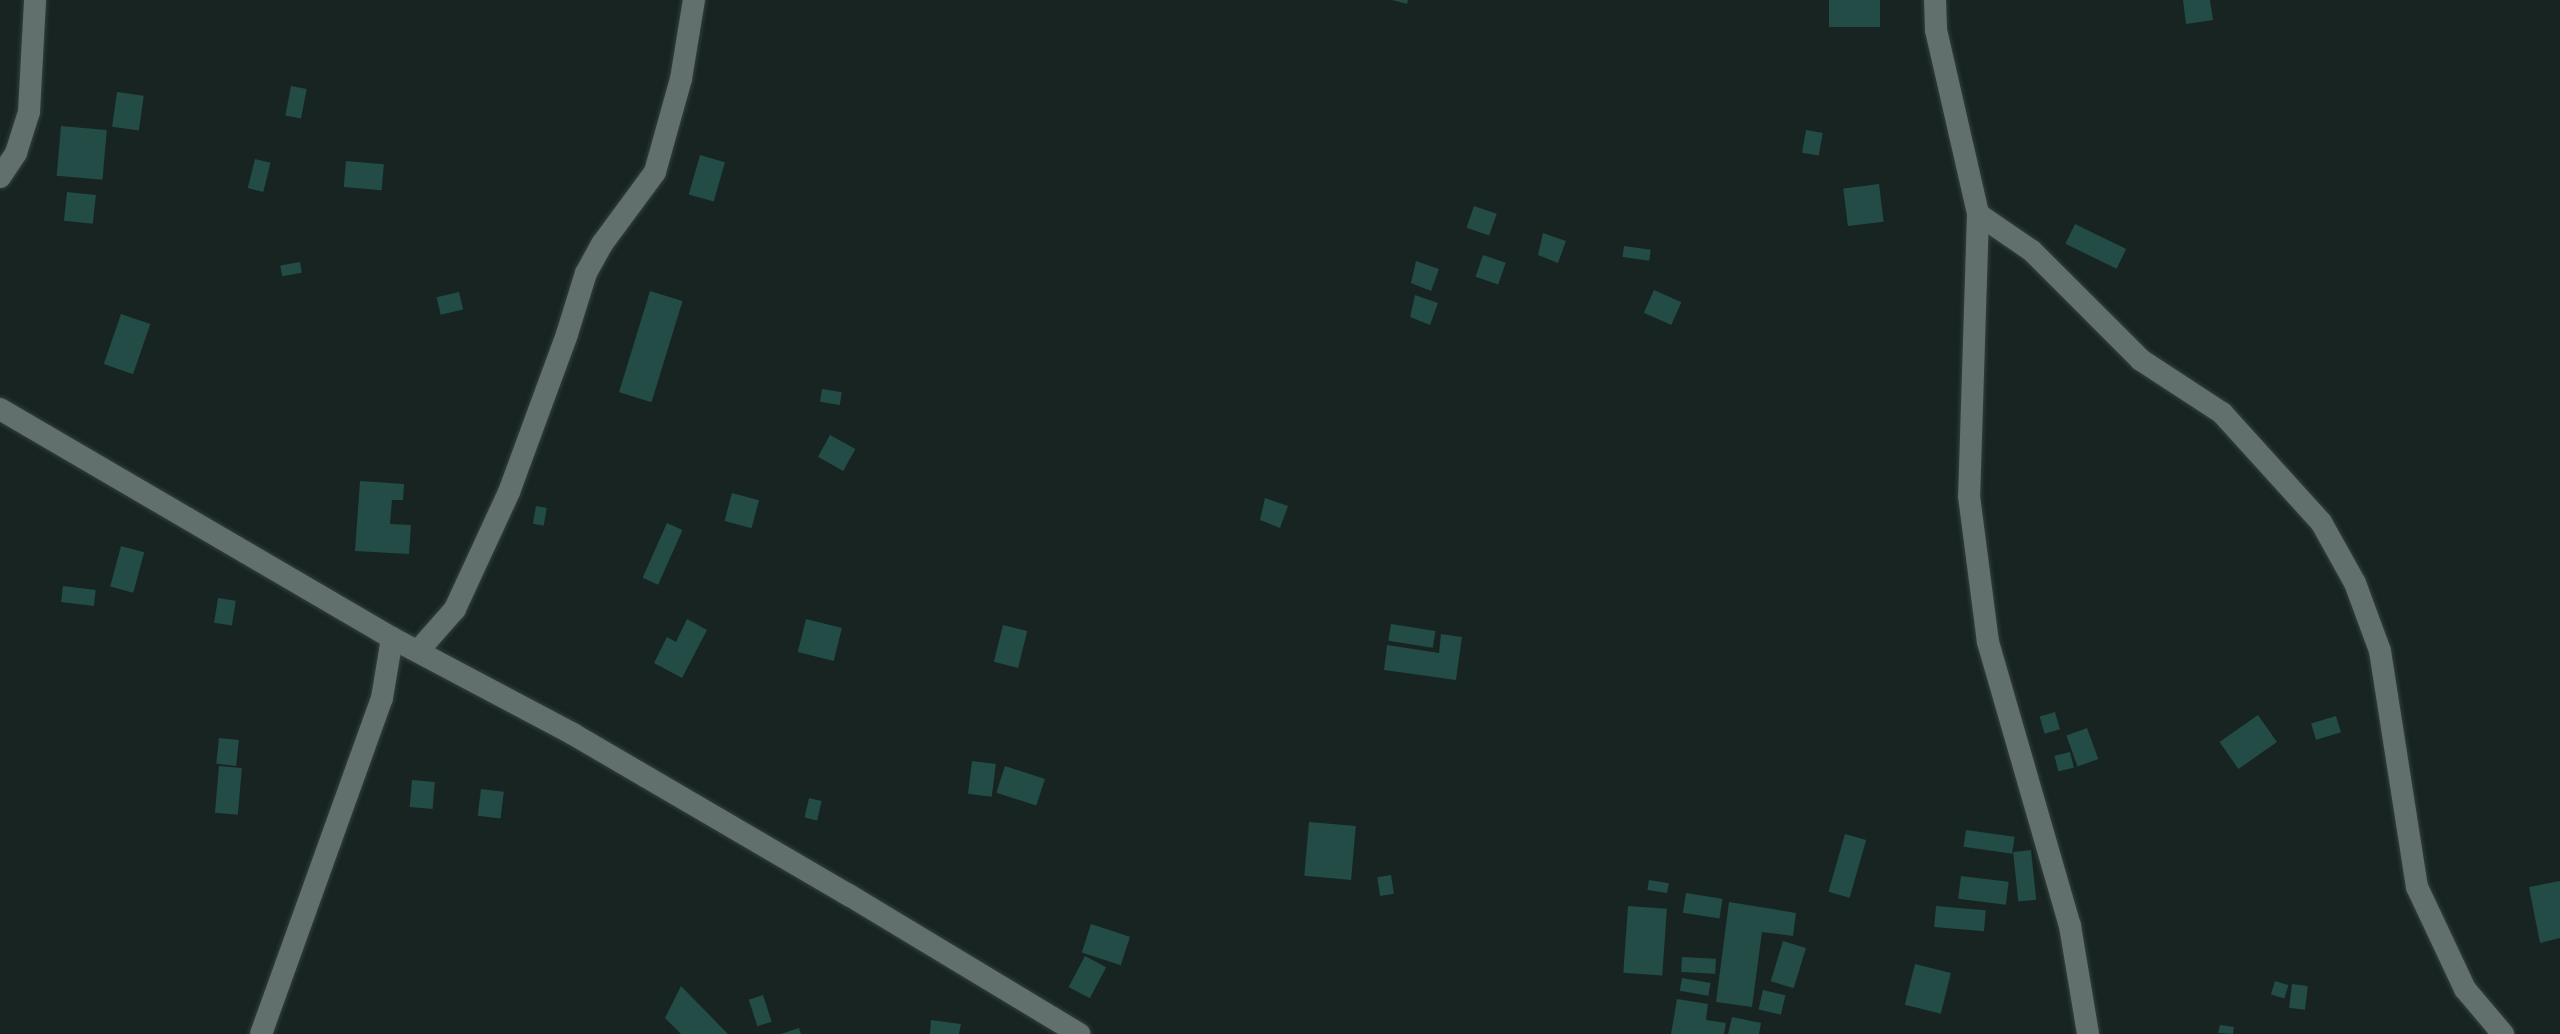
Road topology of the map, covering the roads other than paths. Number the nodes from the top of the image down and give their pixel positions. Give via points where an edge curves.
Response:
1 (35, 0) edge
2 (694, 0) edge
3 (1935, 0) edge
4 (0, 177) edge
5 (1978, 214) junction
6 (0, 409) edge
7 (392, 638) junction
8 (418, 651) junction
9 (261, 1034) edge
10 (1079, 1034) edge
11 (2088, 1034) edge
12 (2503, 1034) edge

1 - 4 street via 28,112 16,153
2 - 8 street via 681,79 655,172 602,244 586,273 508,492 455,609
3 - 5 street via 1936,30
5 - 11 street via 1969,496 1985,619 1991,653 2070,926
5 - 12 street via 2032,251 2141,360 2222,413 2321,522 2355,583 2380,651 2417,887 2465,989
6 - 7 street
7 - 8 street
7 - 9 street via 381,698
8 - 10 street via 573,734

